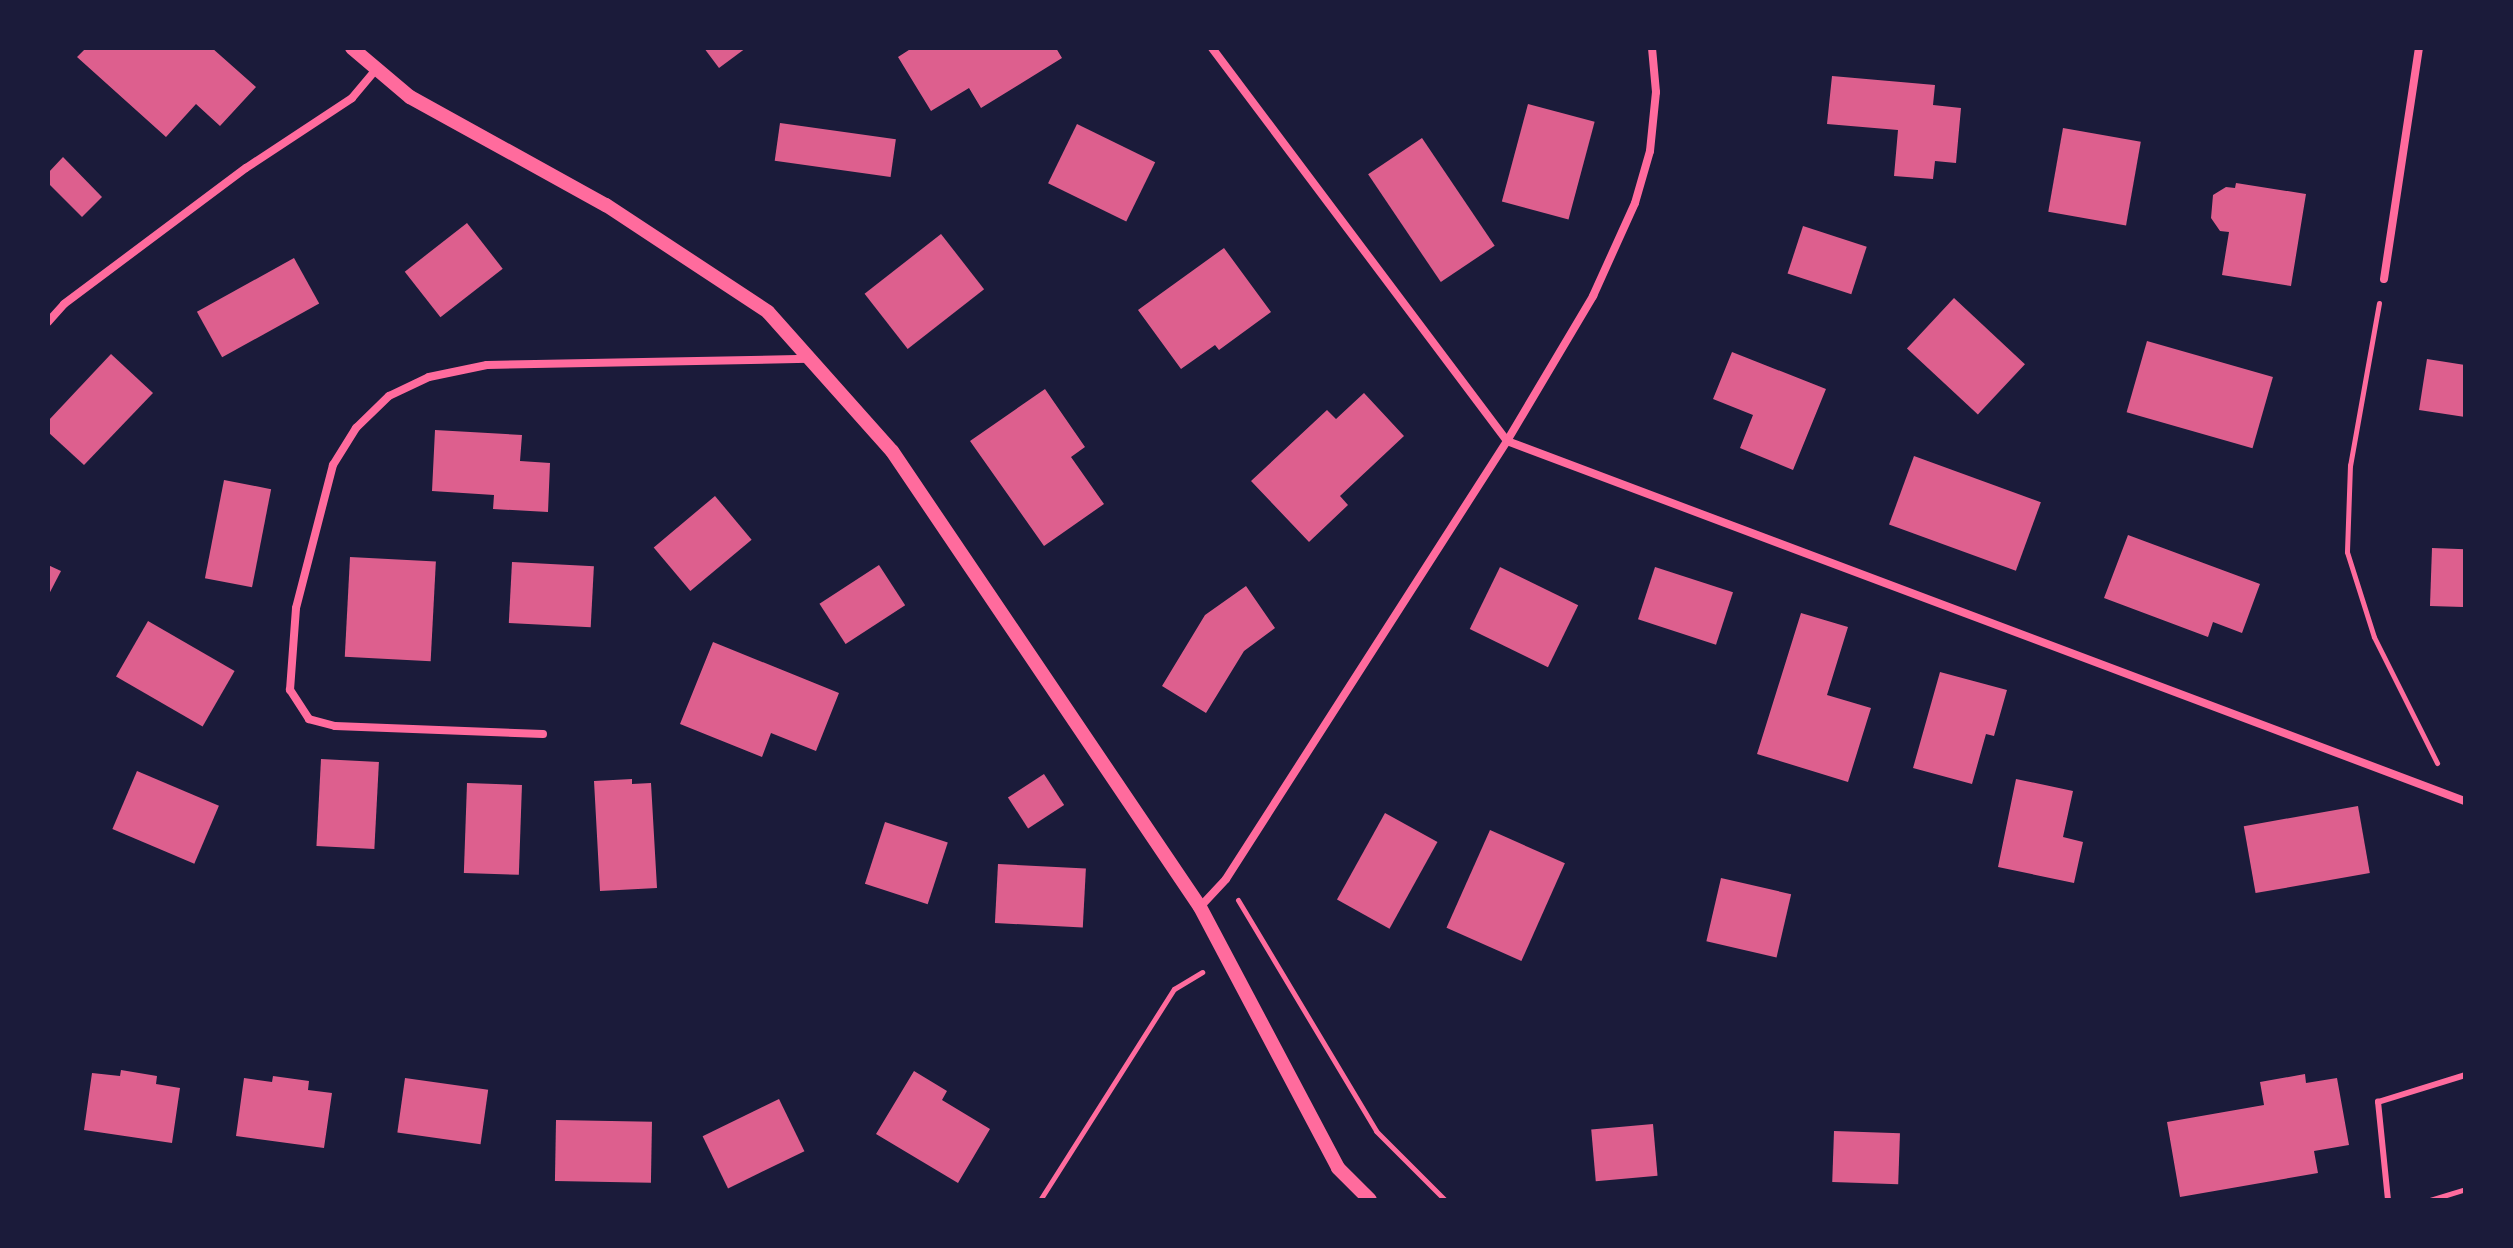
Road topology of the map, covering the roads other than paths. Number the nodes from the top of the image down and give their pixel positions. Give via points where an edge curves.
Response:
1 (352, 48) edge
2 (1212, 48) edge
3 (1652, 48) edge
4 (2419, 48) edge
5 (374, 72) junction
6 (2384, 279) road end
7 (48, 322) edge
8 (809, 359) junction
9 (1507, 441) junction
10 (543, 734) dead end
11 (2461, 799) edge
12 (1200, 907) junction
13 (2465, 1075) edge
14 (1370, 1200) edge
15 (2388, 1200) edge

1 - 5 street
2 - 9 street
3 - 9 street via 1651,136 1635,203 1593,296
4 - 6 street
5 - 7 street via 352,98 246,168 64,304
5 - 8 street via 707,267 768,312
8 - 10 street via 487,365 429,377 389,396 356,428 333,465 304,580 290,690 309,719 335,726
8 - 12 street via 892,451 941,517
9 - 11 street
9 - 12 street via 1226,879
12 - 14 street via 1338,1168
13 - 15 lane via 2378,1102

